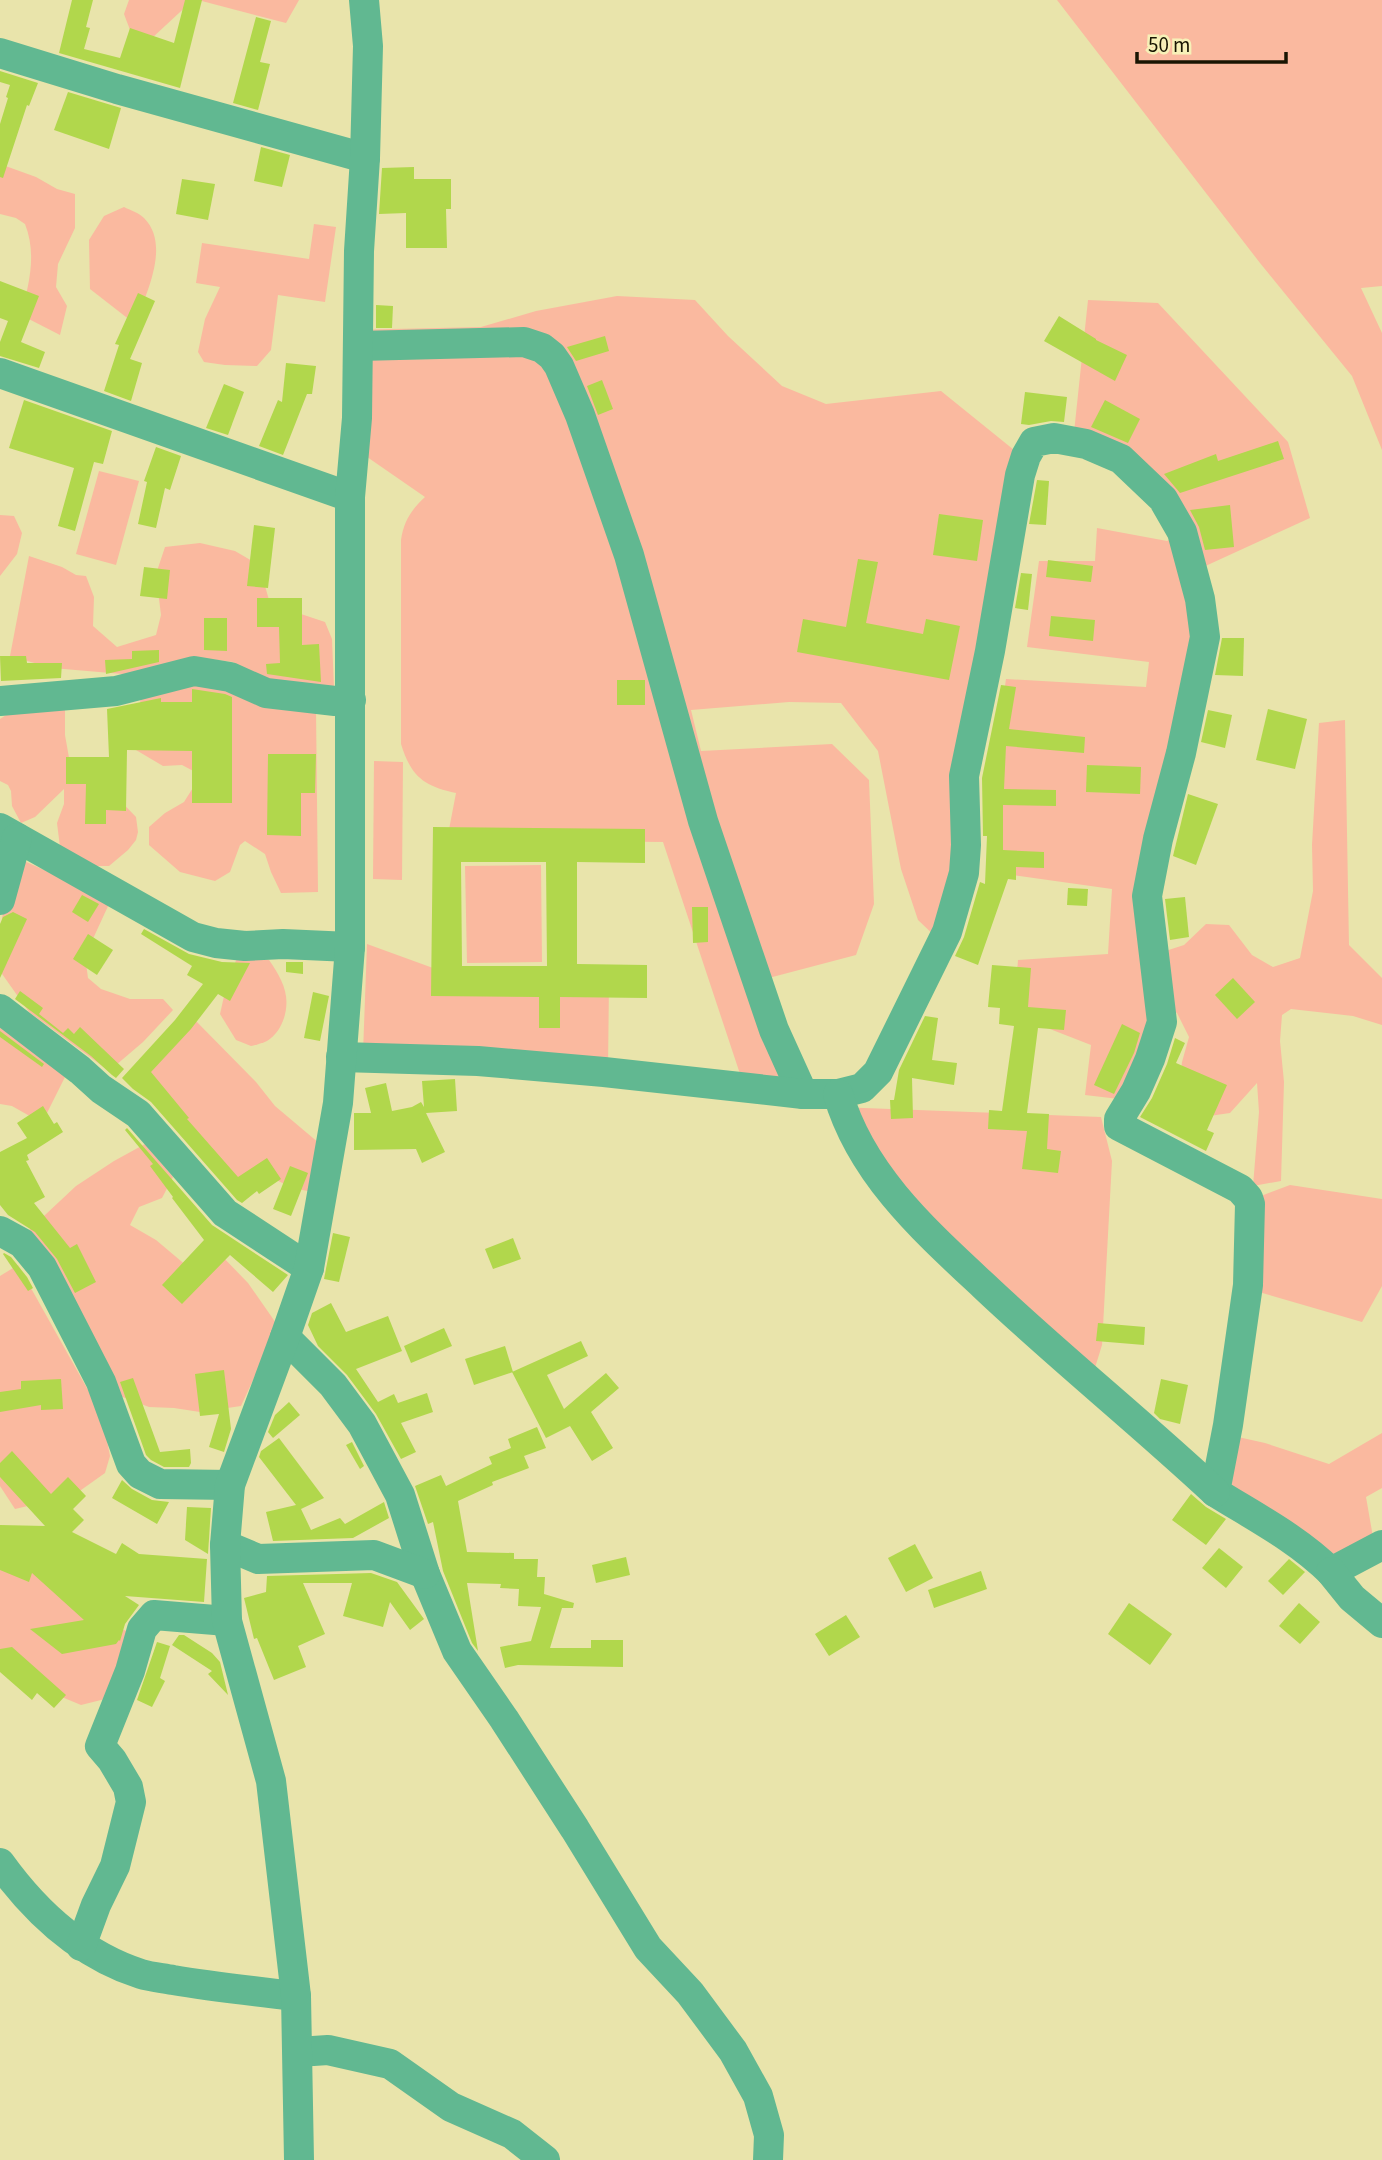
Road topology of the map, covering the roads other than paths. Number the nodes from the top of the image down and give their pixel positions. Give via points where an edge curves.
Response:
1 (364, 0) edge
2 (0, 53) edge
3 (365, 158) junction
4 (359, 346) junction
5 (0, 373) edge
6 (350, 497) junction
7 (351, 700) junction
8 (0, 701) edge
9 (9, 833) edge
10 (0, 900) edge
11 (350, 947) junction
12 (0, 1009) edge
13 (341, 1057) junction
14 (803, 1094) junction
15 (838, 1094) junction
16 (0, 1231) edge
17 (309, 1268) junction
18 (285, 1338) junction
19 (230, 1485) junction
20 (1215, 1492) junction
21 (225, 1545) junction
22 (1382, 1545) edge
23 (1331, 1572) junction
24 (425, 1574) junction
25 (227, 1621) junction
26 (1382, 1623) edge
27 (0, 1863) edge
28 (81, 1946) junction
29 (296, 1996) junction
30 (298, 2052) junction
31 (299, 2160) edge
32 (545, 2160) edge
33 (768, 2160) edge

1 - 3 street via 368,46
2 - 3 street
3 - 4 street
4 - 6 street
4 - 14 street via 524,342 542,348 559,366 629,555 703,821 774,1030
5 - 6 street
6 - 7 street
7 - 8 street via 266,693 230,677 194,671 116,691
7 - 11 street
9 - 10 street
9 - 11 street via 193,937 244,946
11 - 13 street
12 - 17 street via 138,1114 225,1213
13 - 14 street via 478,1061
13 - 17 street via 338,1103
14 - 15 street
15 - 20 street via 871,1166 917,1223
15 - 20 street via 862,1088 878,1072 947,932 964,873 964,776 1026,456 1034,442 1054,438 1086,444 1121,459 1163,499 1182,532 1202,612 1205,637 1147,896 1162,1022 1119,1126 1240,1189 1250,1204 1248,1285
16 - 19 street via 22,1243 42,1267 101,1382 131,1464 140,1474 160,1483
17 - 18 street
18 - 19 street
18 - 24 street via 333,1385 362,1424 400,1495
19 - 21 street
20 - 23 street via 1297,1543
21 - 24 street via 258,1559 374,1555
21 - 25 street
22 - 23 street
23 - 26 street via 1352,1598
24 - 33 street via 457,1651 576,1829 648,1948 691,1993 733,2051 758,2096 769,2135
25 - 28 street via 154,1615 142,1629 100,1746 128,1787 131,1802 115,1866
25 - 29 street via 271,1781
27 - 28 street via 19,1890
28 - 29 street via 142,1974
29 - 30 street
30 - 31 street
30 - 32 street via 328,2050 390,2064 451,2106 512,2134

